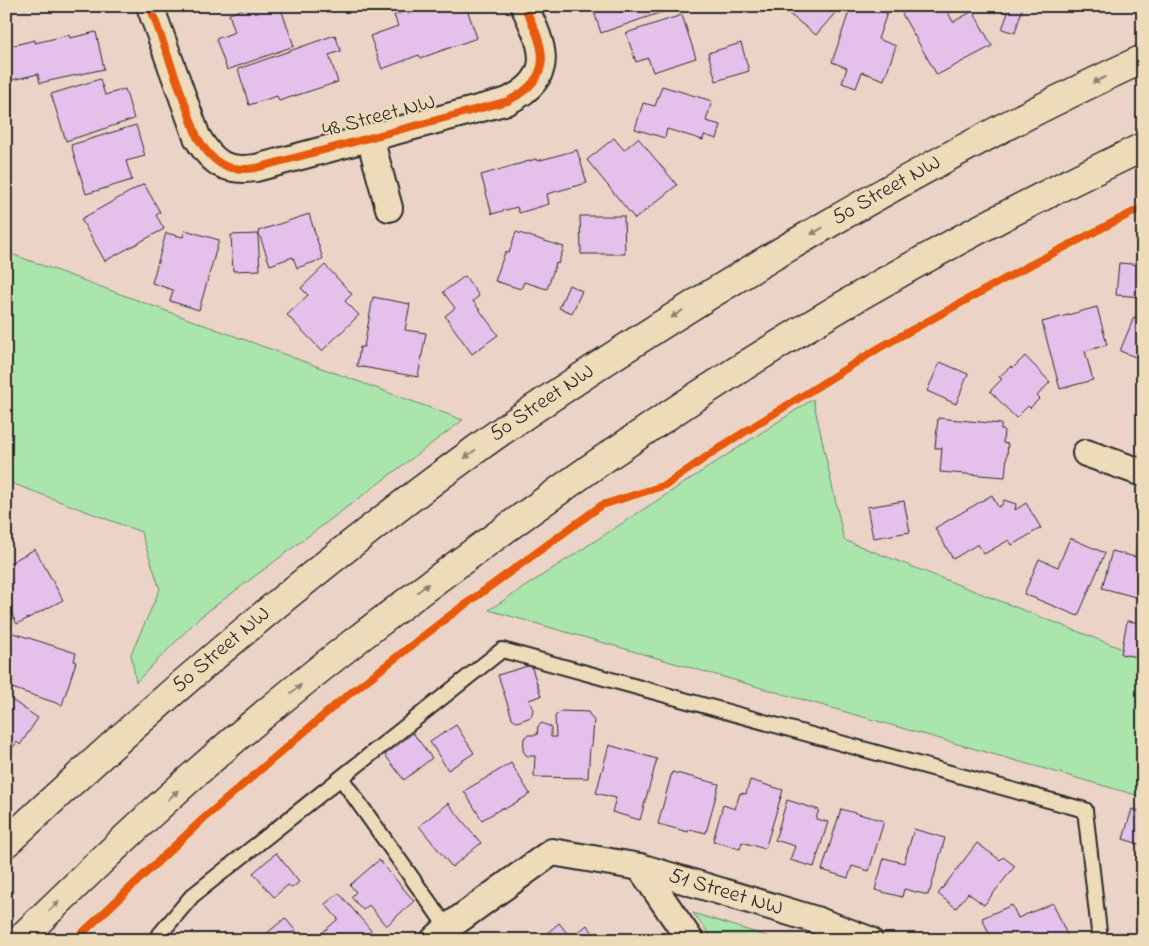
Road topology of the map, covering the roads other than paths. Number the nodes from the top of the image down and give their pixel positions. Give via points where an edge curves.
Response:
1 (150, 6) edge
2 (524, 6) edge
3 (1143, 59) edge
4 (370, 138) junction
5 (1143, 147) edge
6 (389, 208) dead end
7 (1086, 453) dead end
8 (1143, 473) edge
9 (341, 778) junction
10 (6, 843) edge
11 (640, 867) junction
12 (446, 936) edge
13 (19, 940) edge
14 (155, 940) edge
15 (690, 940) edge
16 (869, 940) edge
17 (1100, 940) edge

1 - 4 street, 48 Street NW via 198,138 219,163 241,170 256,168
2 - 4 street, 48 Street NW via 540,42 541,65 539,74 527,90 508,101
3 -> 10 main road, 50 Street NW via 996,130 730,281 483,444 300,584 207,661
4 - 6 street, 48 Street NW
13 -> 5 main road via 197,772 315,673 423,588 620,447 844,305 986,225
7 - 8 street
9 - 12 lane
9 - 14 lane via 192,896
9 - 17 lane via 502,650 1085,810
11 - 12 street, 51 Street NW via 552,852
11 - 15 street, 51 Street NW
11 - 16 street, 51 Street NW via 816,920

